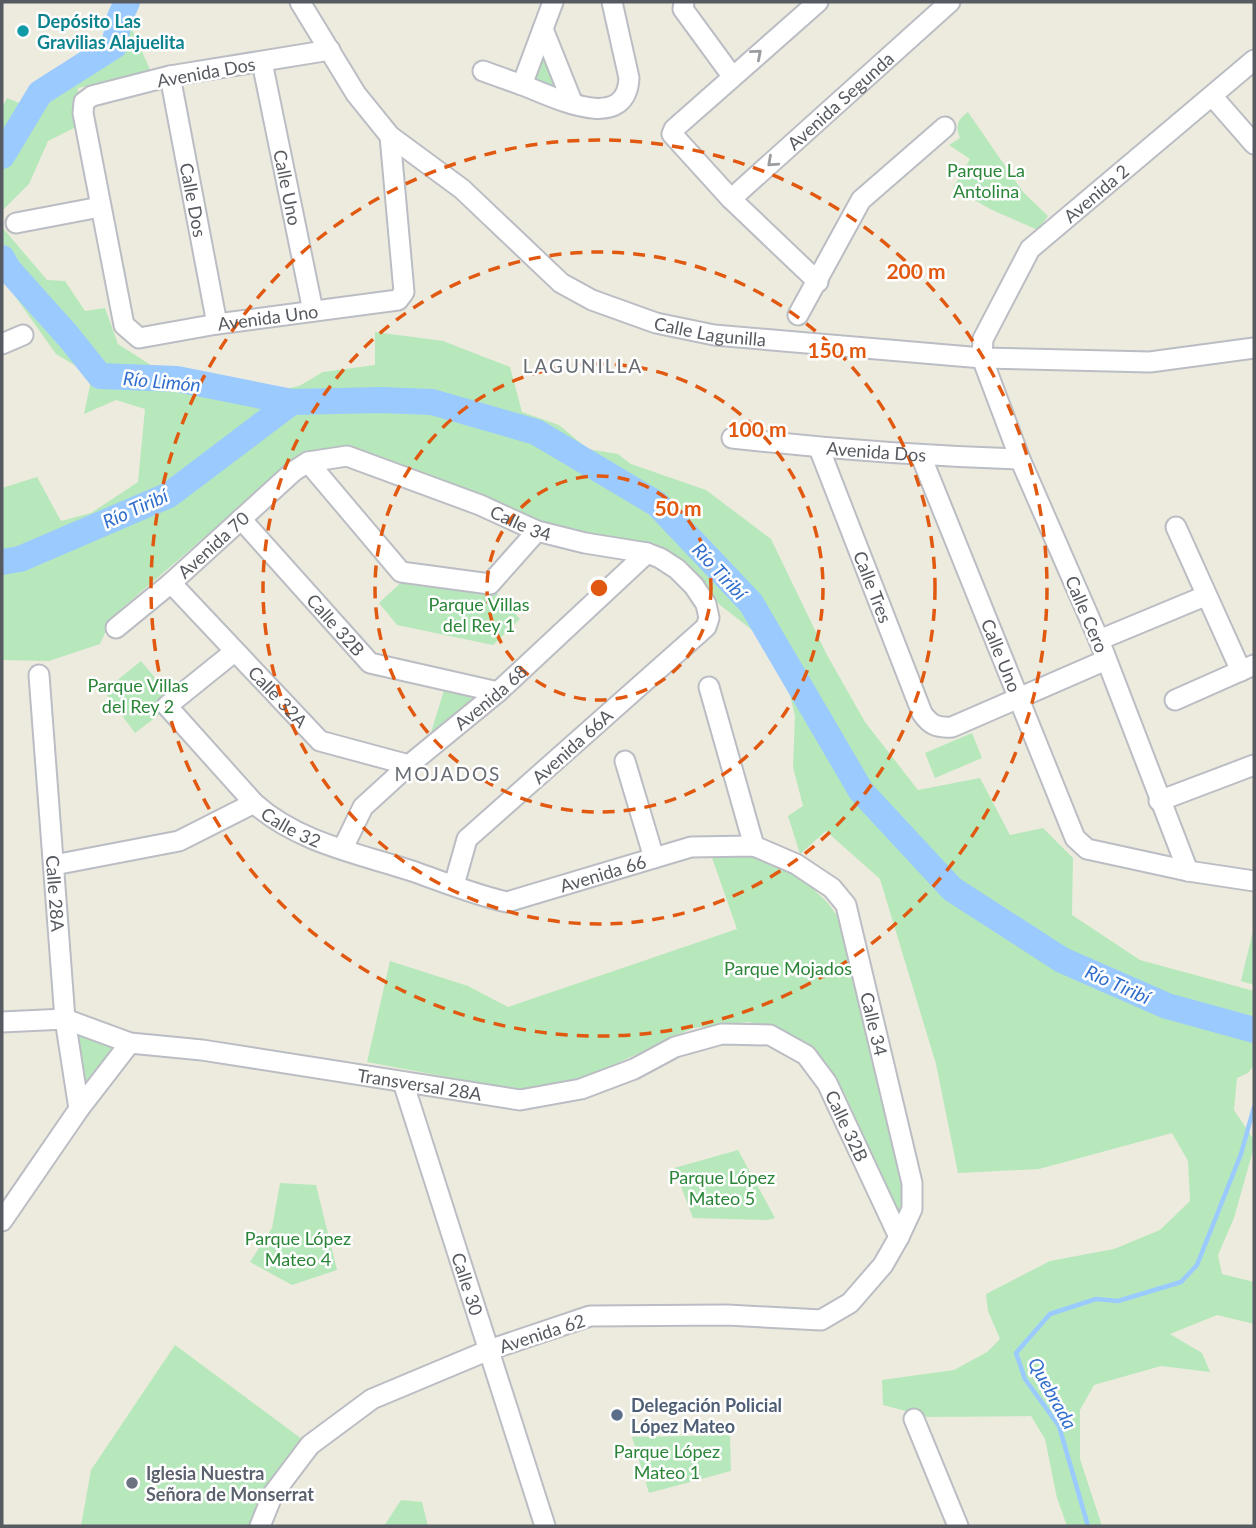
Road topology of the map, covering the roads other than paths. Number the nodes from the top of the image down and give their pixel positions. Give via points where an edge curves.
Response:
1 (300, 2) edge
2 (553, 2) edge
3 (612, 2) edge
4 (818, 2) edge
5 (950, 2) edge
6 (683, 3) edge
7 (543, 29) junction
8 (330, 50) junction
9 (1254, 60) edge
10 (262, 62) junction
11 (483, 71) dead end
12 (170, 76) junction
13 (732, 76) junction
14 (522, 85) junction
15 (1213, 97) junction
16 (573, 104) junction
17 (945, 127) dead end
18 (390, 136) junction
19 (1254, 144) edge
20 (731, 199) junction
21 (100, 207) junction
22 (16, 223) dead end
23 (818, 282) junction
24 (313, 311) junction
25 (798, 315) dead end
26 (217, 324) junction
27 (23, 335) dead end
28 (2, 344) edge
29 (1254, 348) edge
30 (982, 358) junction
31 (732, 438) dead end
32 (819, 448) junction
33 (921, 456) junction
34 (1020, 458) junction
35 (308, 461) junction
36 (241, 519) junction
37 (1176, 527) dead end
38 (537, 531) junction
39 (647, 554) junction
40 (171, 583) junction
41 (1205, 596) junction
42 (709, 618) joint
43 (116, 628) dead end
44 (1098, 640) junction
45 (234, 652) junction
46 (1106, 660) junction
47 (1247, 668) edge
48 (39, 675) dead end
49 (709, 687) dead end
50 (498, 692) junction
51 (1017, 698) junction
52 (1175, 700) dead end
53 (625, 761) dead end
54 (409, 765) junction
55 (1254, 765) edge
56 (1159, 801) junction
57 (254, 803) junction
58 (754, 846) junction
59 (343, 848) junction
60 (654, 858) junction
61 (54, 865) junction
62 (1188, 871) junction
63 (1254, 881) edge
64 (454, 885) junction
65 (65, 1019) junction
66 (2, 1022) edge
67 (770, 1035) joint
68 (130, 1042) junction
69 (403, 1082) junction
70 (79, 1109) junction
71 (2, 1221) edge
72 (900, 1237) junction
73 (868, 1280) joint
74 (489, 1350) junction
75 (914, 1419) dead end
76 (260, 1526) edge
77 (545, 1526) edge
78 (958, 1526) edge

1 - 8 street, Calle Lagunilla
2 - 7 street
3 - 16 street via 629,87 622,98 602,110
13 -> 4 street
5 -> 20 street, Avenida Segunda
6 - 13 street
7 - 14 street
7 - 16 street
8 - 10 street, Avenida Dos
8 - 18 street, Calle Lagunilla via 356,94
9 - 15 street, Avenida 2
10 - 12 street, Avenida Dos
10 - 24 street, Calle Uno
11 - 14 street
12 - 21 street, Avenida Dos via 84,102
12 - 26 street, Calle Dos
13 - 20 street via 672,134
14 - 16 street
15 - 19 street
15 - 30 street, Avenida 2 via 1030,248 983,339
17 - 23 street via 861,200
18 - 24 street, Avenida Uno via 404,292 398,300
18 - 30 street, Calle Lagunilla via 462,189 561,283 592,300 656,323 713,335
20 - 23 street
21 - 22 street
21 - 26 street, Avenida Uno via 124,325 131,334 139,338
23 - 25 street
24 - 26 street, Avenida Uno
27 - 28 street
29 - 30 street, Calle Lagunilla via 1150,362
30 - 34 street, Calle Cero
31 - 32 street, Avenida Dos
32 - 33 street, Avenida Dos
32 - 51 street, Calle Tres via 929,724 952,727
33 - 34 street, Avenida Dos
33 - 51 street, Calle Uno
34 - 44 street, Calle Cero
35 - 36 street, Avenida 70
35 - 38 street, Calle 34 via 347,456
35 - 38 street via 401,572 490,584
36 - 40 street, Avenida 70
36 - 50 street, Calle 32B via 370,663
37 - 41 street
38 - 39 street, Calle 34
39 - 42 street, Calle 34 via 677,569 694,586
39 - 50 street, Avenida 68
40 - 43 street, Avenida 70
40 - 45 street, Calle 32A
41 - 44 street
41 - 47 street
42 - 64 street, Avenida 66A via 706,627 467,839
44 - 46 street, Calle Cero
45 - 54 street, Calle 32A via 320,741
45 - 57 street, Calle 32 via 167,706
46 - 51 street
46 - 56 street, Calle Cero
47 - 52 street
48 - 61 street, Calle 28A
49 - 58 street
50 - 54 street, Avenida 68
51 - 62 street, Calle Uno via 1075,838 1087,849
53 - 60 street
54 - 59 street, Avenida 68 via 363,807
55 - 56 street
56 - 62 street, Calle Cero
57 - 59 street, Calle 32 via 305,836
57 - 61 street via 179,841
58 - 60 street, Avenida 66 via 691,847
58 - 72 street, Calle 34 via 796,864 832,888 846,905 912,1183 912,1209
59 - 64 street, Calle 32
60 - 64 street, Avenida 66 via 507,902
61 - 65 street, Calle 28A
62 - 63 street
65 - 66 street
65 - 68 street, Transversal 28A
65 - 70 street, Calle 28A
67 - 69 street, Transversal 28A via 722,1034 675,1047 581,1090 520,1100
67 - 72 street, Calle 32B via 806,1055 827,1083
68 - 69 street, Transversal 28A
68 - 70 street
69 - 74 street, Calle 30
70 - 71 street
72 - 73 street, Calle 34
73 - 74 street, Avenida 62 via 850,1303 821,1320 590,1316
74 - 76 street, Avenida 62 via 372,1399 310,1445 273,1494
74 - 77 street, Calle 30
75 - 78 street

